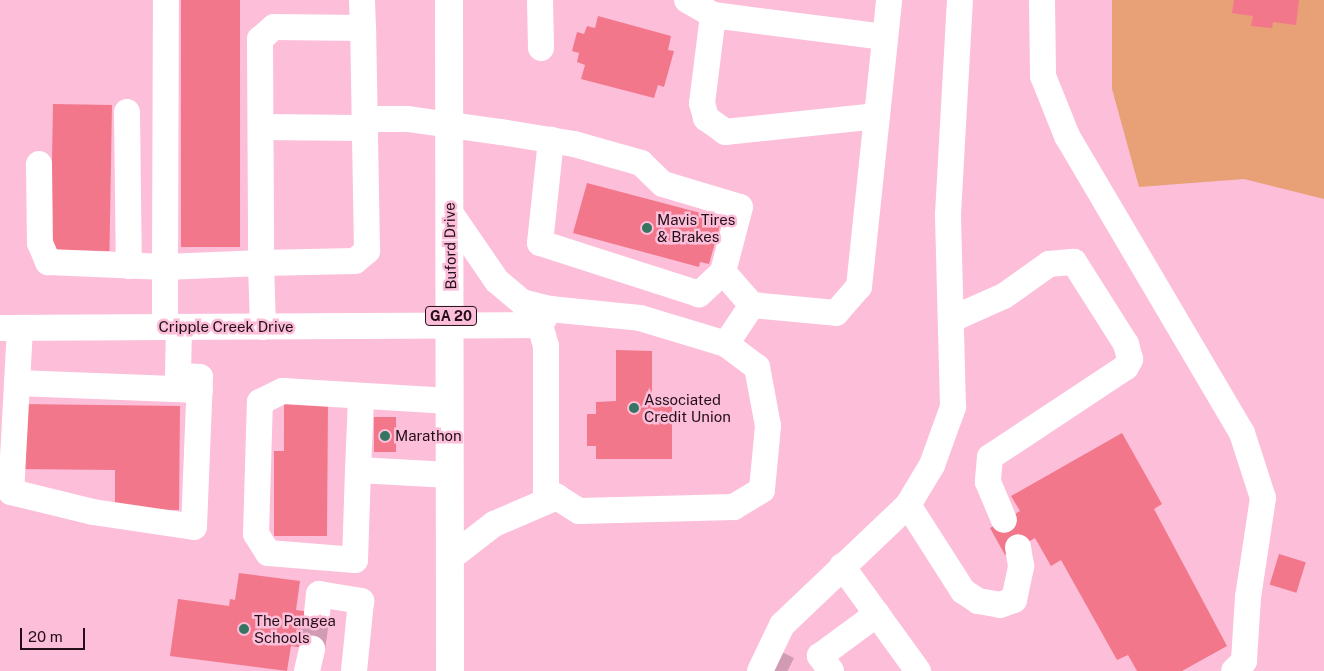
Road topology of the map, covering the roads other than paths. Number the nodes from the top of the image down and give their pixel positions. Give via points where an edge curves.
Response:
1 (166, 0) edge
2 (362, 0) edge
3 (449, 0) edge
4 (540, 0) edge
5 (687, 0) edge
6 (888, 0) edge
7 (960, 0) edge
8 (1042, 0) edge
9 (768, 12) edge
10 (713, 15) junction
11 (362, 28) junction
12 (885, 37) junction
13 (541, 48) dead end
14 (127, 112) dead end
15 (877, 116) junction
16 (449, 125) junction
17 (262, 127) junction
18 (361, 128) junction
19 (551, 140) junction
20 (39, 164) dead end
21 (450, 211) junction
22 (261, 263) junction
23 (129, 266) junction
24 (165, 267) junction
25 (722, 272) junction
26 (752, 305) junction
27 (545, 317) junction
28 (952, 319) junction
29 (451, 326) junction
30 (172, 327) junction
31 (263, 327) junction
32 (10, 328) edge
33 (726, 344) junction
34 (17, 383) junction
35 (200, 390) junction
36 (361, 397) junction
37 (450, 401) junction
38 (358, 470) junction
39 (450, 475) junction
40 (557, 497) junction
41 (908, 505) junction
42 (1004, 520) dead end
43 (1018, 547) dead end
44 (450, 558) junction
45 (842, 566) junction
46 (317, 612) tunnel mouth
47 (877, 614) junction
48 (354, 671) edge
49 (450, 671) edge
50 (760, 671) edge
51 (831, 671) edge
52 (918, 671) edge
53 (1234, 671) edge

1 - 24 street
2 - 11 street
3 - 16 highway, Buford Drive / GA 20
4 - 13 street
5 - 10 street
6 - 12 street
7 - 28 street via 948,214
8 - 53 street via 1043,76 1067,136 1242,433 1263,498 1249,588 1244,661
9 - 10 street
9 - 12 street
10 - 15 street via 702,103 706,118 725,132
11 - 17 street via 274,27 260,39
11 - 18 street
12 - 15 street
14 - 23 street
15 - 26 street via 859,288 836,313
16 - 18 street via 374,119
16 - 19 street
16 - 21 highway, Buford Drive / GA 20
17 - 18 street
17 - 22 street
18 - 22 street via 366,251 355,262
19 - 25 street via 641,164 663,184 740,207
19 - 25 street via 540,244 699,294
20 - 23 street via 42,256 59,265
21 - 27 street via 497,281
21 - 29 highway, Buford Drive / GA 20
22 - 24 street
22 - 31 street
23 - 24 street
24 - 30 street
25 - 26 street
26 - 33 street
27 - 29 street, Cripple Creek Drive
27 - 33 street via 640,318
27 - 40 street via 546,490
28 - 41 street via 953,407 932,465
28 - 42 street via 1004,296 1049,264 1074,262 1126,344 1130,358 1126,366 990,457 988,482
29 - 31 street, Cripple Creek Drive
29 - 37 highway, Buford Drive / GA 20
30 - 31 street, Cripple Creek Drive
30 - 32 street, Cripple Creek Drive
30 - 35 street via 178,376 200,377
32 - 34 street
33 - 40 street via 757,367 768,426 762,490 734,506 657,510 579,511
34 - 35 street
34 - 35 street via 11,492 93,512 194,527
36 - 37 street
36 - 38 street
36 - 38 street via 283,391 260,402 256,534 268,553 355,560
37 - 39 highway, Buford Drive / GA 20
38 - 39 street
39 - 44 highway, Buford Drive / GA 20
40 - 44 street via 494,524
41 - 43 street via 964,591 978,601 1000,605 1014,600 1021,566
41 - 45 street
44 - 49 highway, Buford Drive / GA 20
45 - 47 street
45 - 50 street via 782,625
46 - 48 street via 320,594 361,601
47 - 51 street via 820,656
47 - 52 street

